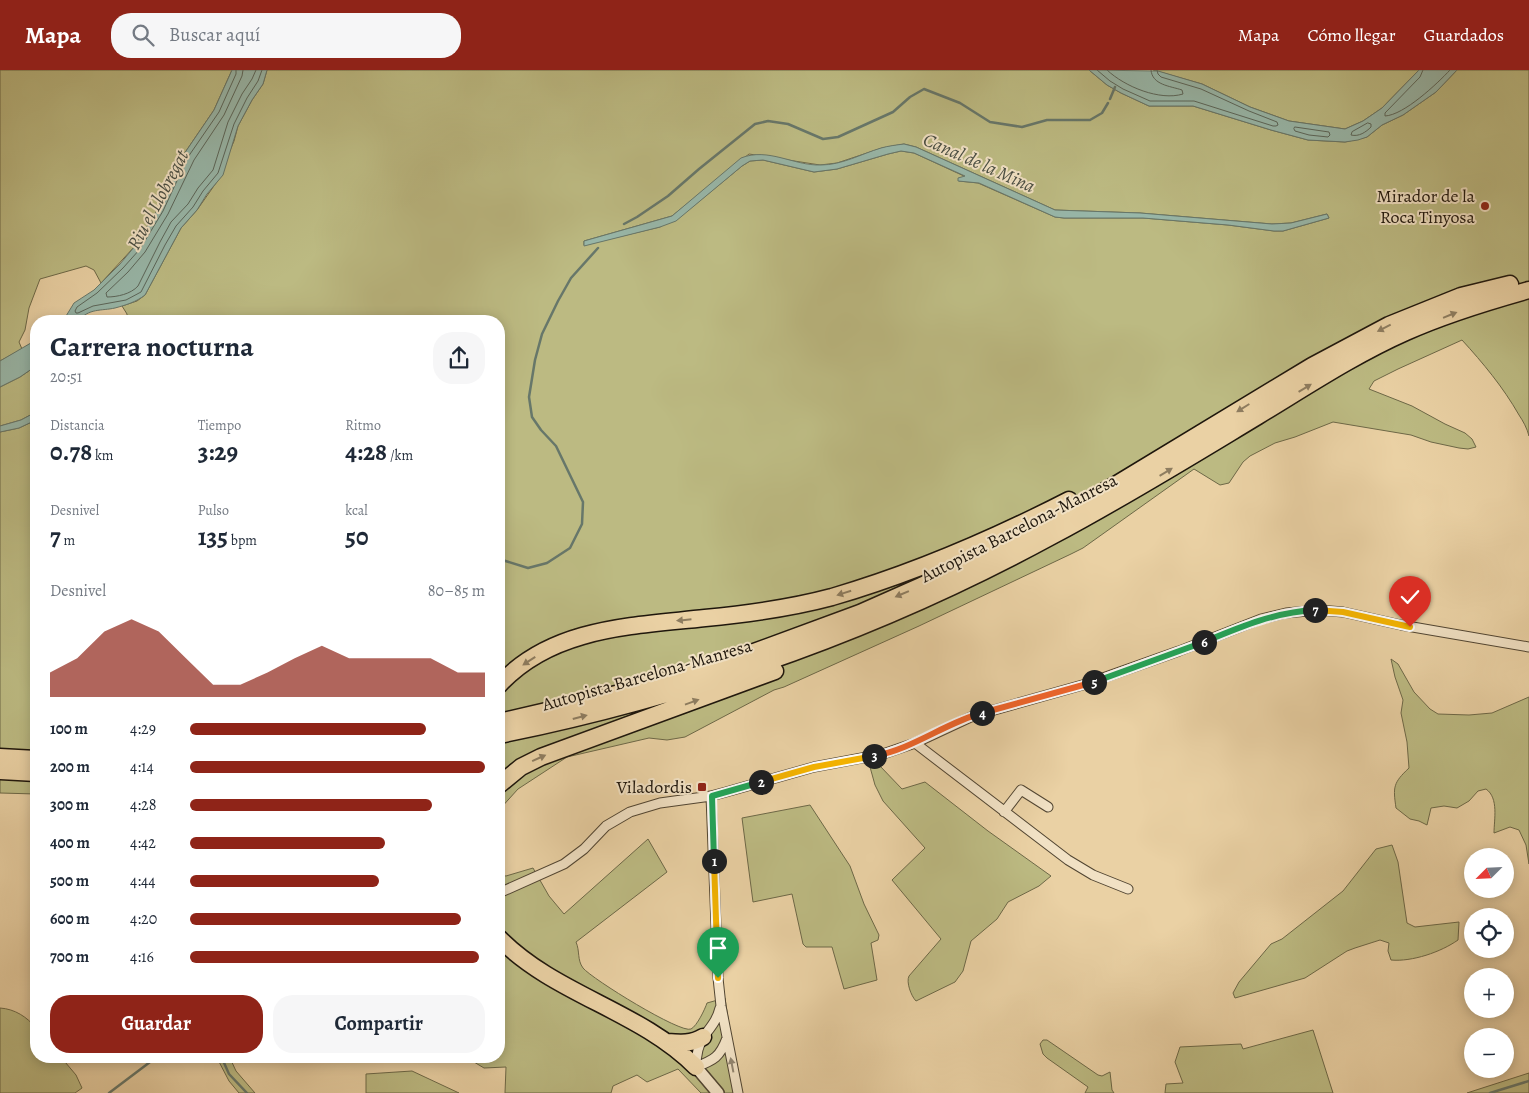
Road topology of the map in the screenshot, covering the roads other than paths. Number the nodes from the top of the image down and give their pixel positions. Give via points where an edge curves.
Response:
1 (1529, 279) edge
2 (1529, 290) edge
3 (1192, 440) junction
4 (1124, 496) junction
5 (1529, 647) edge
6 (505, 680) edge
7 (505, 721) edge
8 (505, 735) edge
9 (915, 743) junction
10 (0, 757) edge
11 (30, 759) edge
12 (0, 771) edge
13 (30, 773) edge
14 (505, 780) edge
15 (712, 796) junction
16 (1048, 807) dead end
17 (1004, 812) junction
18 (1128, 889) dead end
19 (505, 891) edge
20 (505, 943) edge
21 (721, 1006) junction
22 (703, 1037) junction
23 (727, 1037) junction
24 (667, 1042) junction
25 (696, 1066) junction
26 (718, 1093) edge
27 (738, 1093) edge

1 -> 3 highway, Autopista Barcelona-Manresa via 1461,296 1389,325 1312,366
4 -> 2 highway, Autopista Barcelona-Manresa via 1332,371 1405,332 1474,305
3 -> 6 highway via 1157,453 983,541 892,577 831,597 774,609 616,628 578,637 530,660
3 -> 7 highway, Autopista Barcelona-Manresa via 1047,524 860,613 678,677
8 -> 4 highway, Autopista Barcelona-Manresa via 683,690 856,629 988,570
14 -> 4 highway via 541,757 813,657 880,629 1054,542
5 - 9 street via 1402,626 1343,612 1306,610 1261,619 1086,684 973,716
9 - 15 street via 884,754 814,767
9 - 17 street
10 - 11 highway
12 - 13 highway
15 - 19 street via 660,803 630,812 606,826 564,864
15 - 21 street
16 - 17 street via 1021,790
17 - 18 street via 1068,860 1093,875
20 - 24 highway via 549,977
21 - 22 street via 718,1018
21 - 23 street
22 - 24 highway via 696,1042
22 - 25 street
23 - 25 street via 714,1059
27 -> 23 street
24 - 25 highway
25 - 26 street

